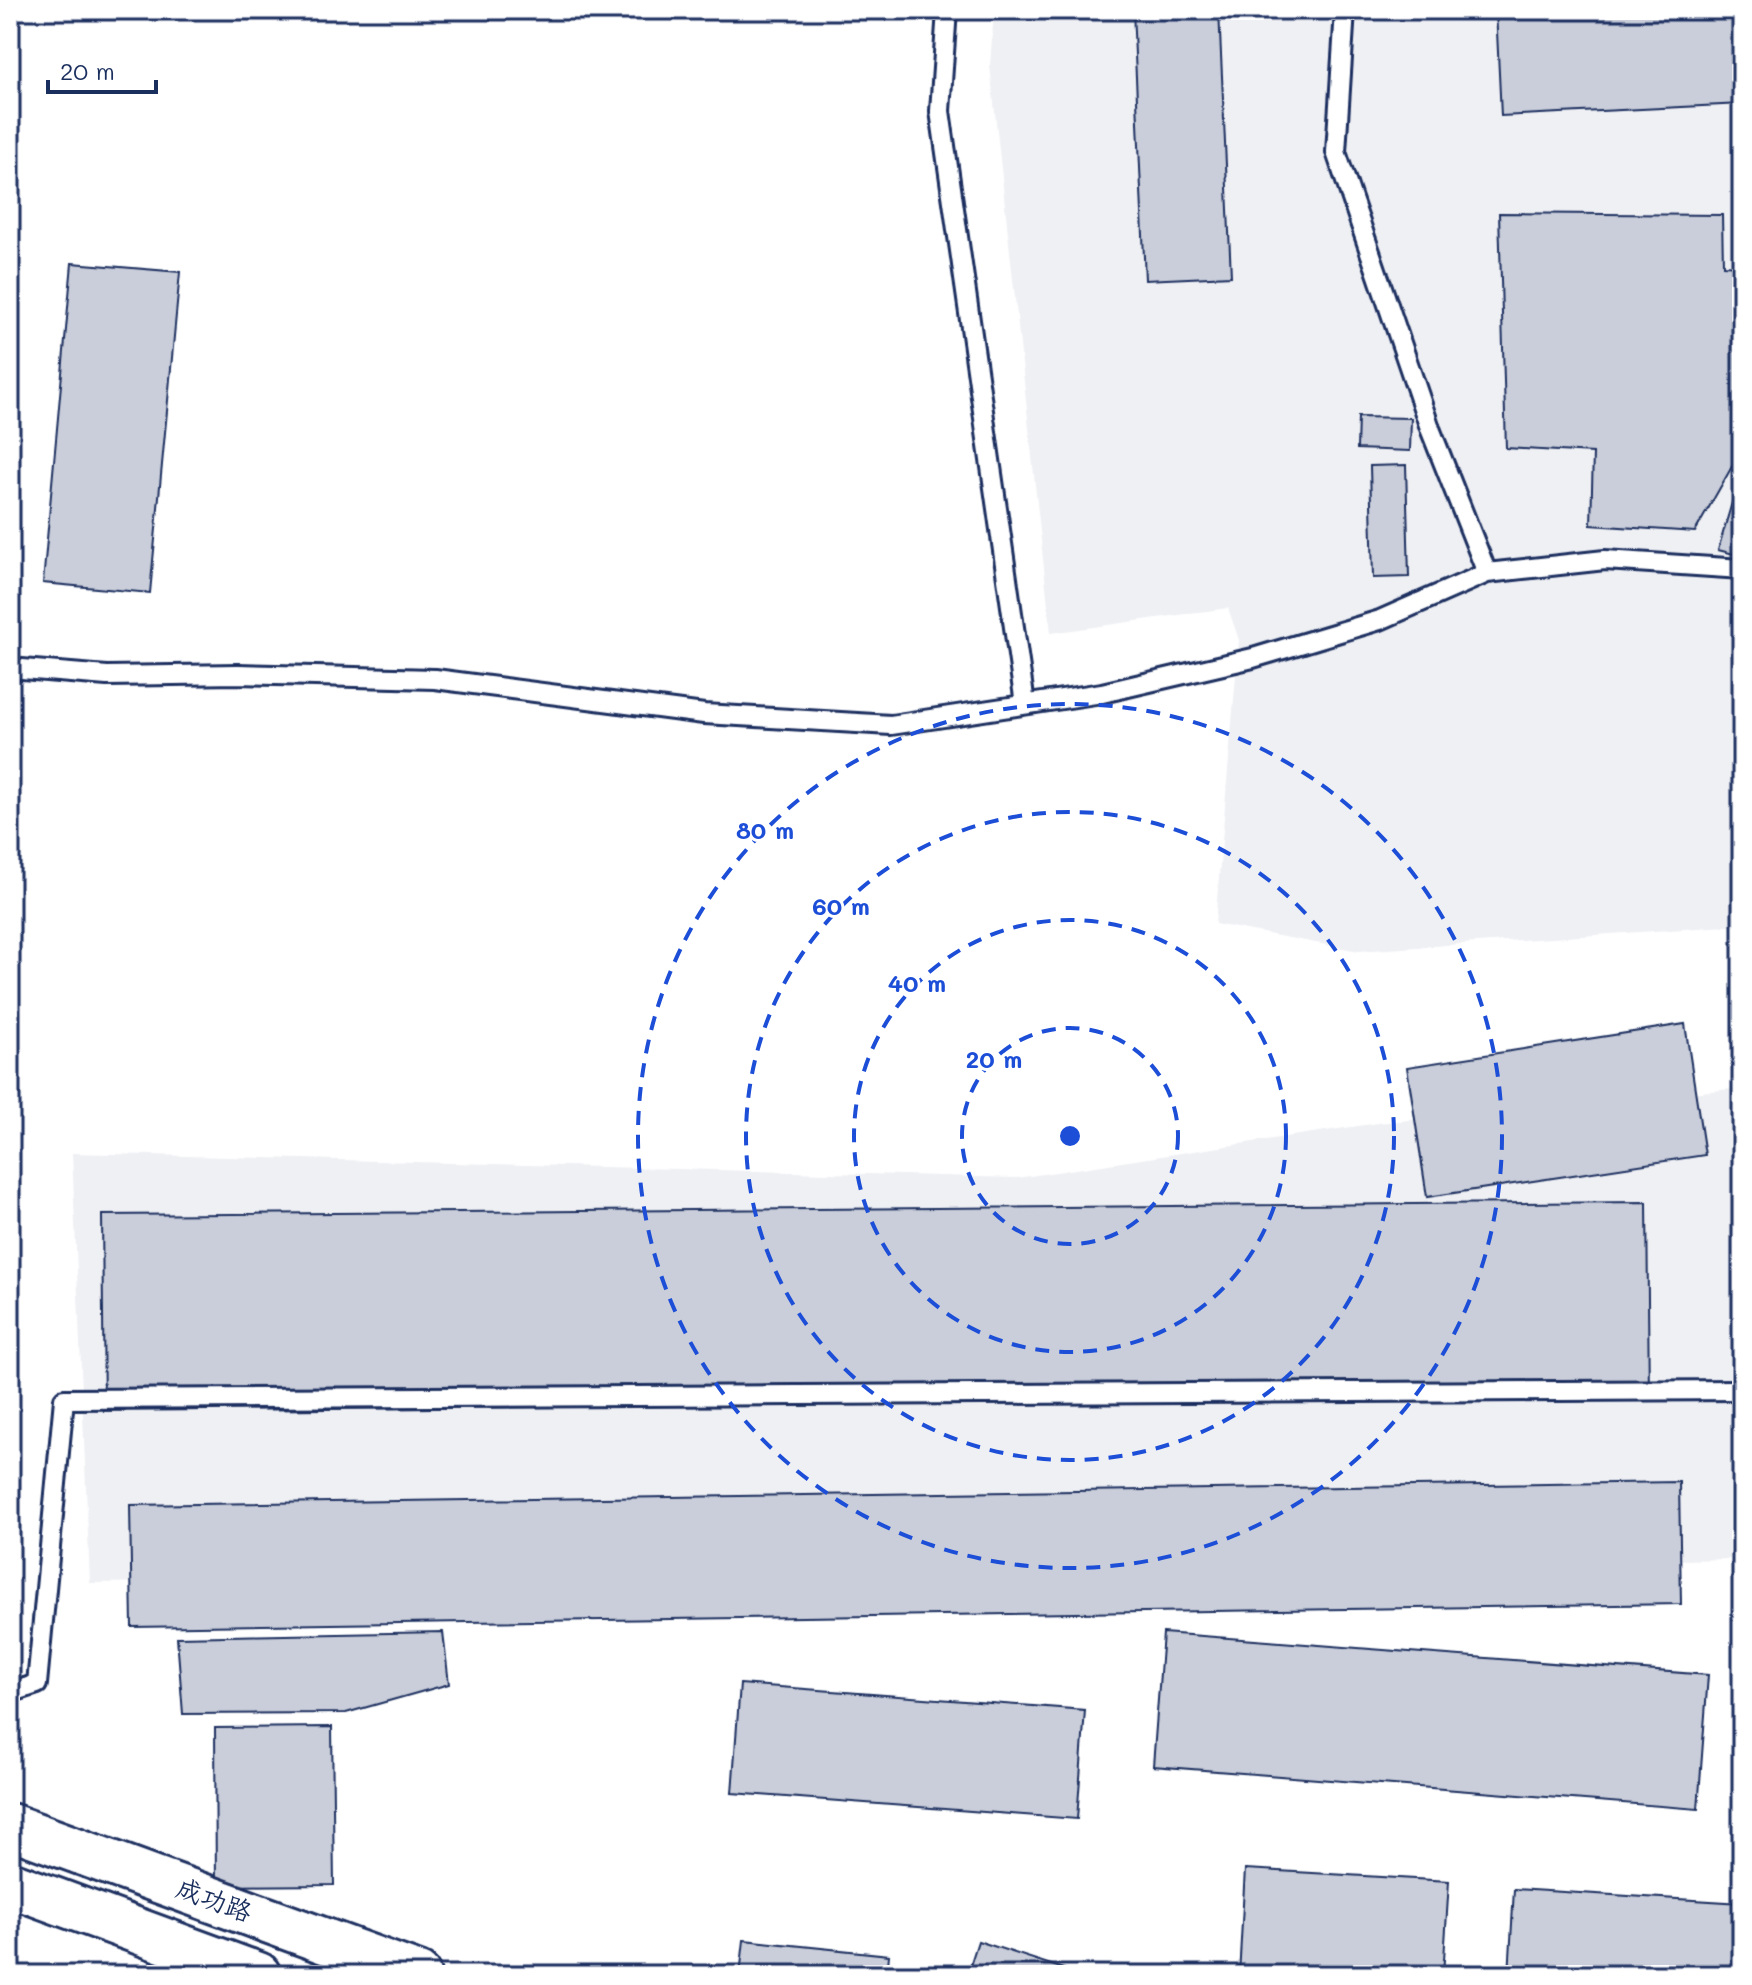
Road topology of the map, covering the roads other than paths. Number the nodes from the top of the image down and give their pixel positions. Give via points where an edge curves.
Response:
1 (947, 10) edge
2 (1345, 10) edge
3 (1742, 569) edge
4 (1487, 573) junction
5 (10, 668) edge
6 (1025, 704) junction
7 (1742, 1390) edge
8 (10, 1693) edge
9 (10, 1826) edge
10 (10, 1884) edge
11 (258, 1975) edge
12 (418, 1975) edge

1 - 6 lane via 940,111
2 - 4 lane via 1336,152 1431,431
3 - 4 lane via 1605,560
4 - 6 lane via 1380,620 1253,658 1102,693
5 - 6 lane via 107,676 435,679 704,714 891,725
7 - 8 lane via 64,1399 37,1684
9 - 12 main road, 成功路
10 - 11 main road

